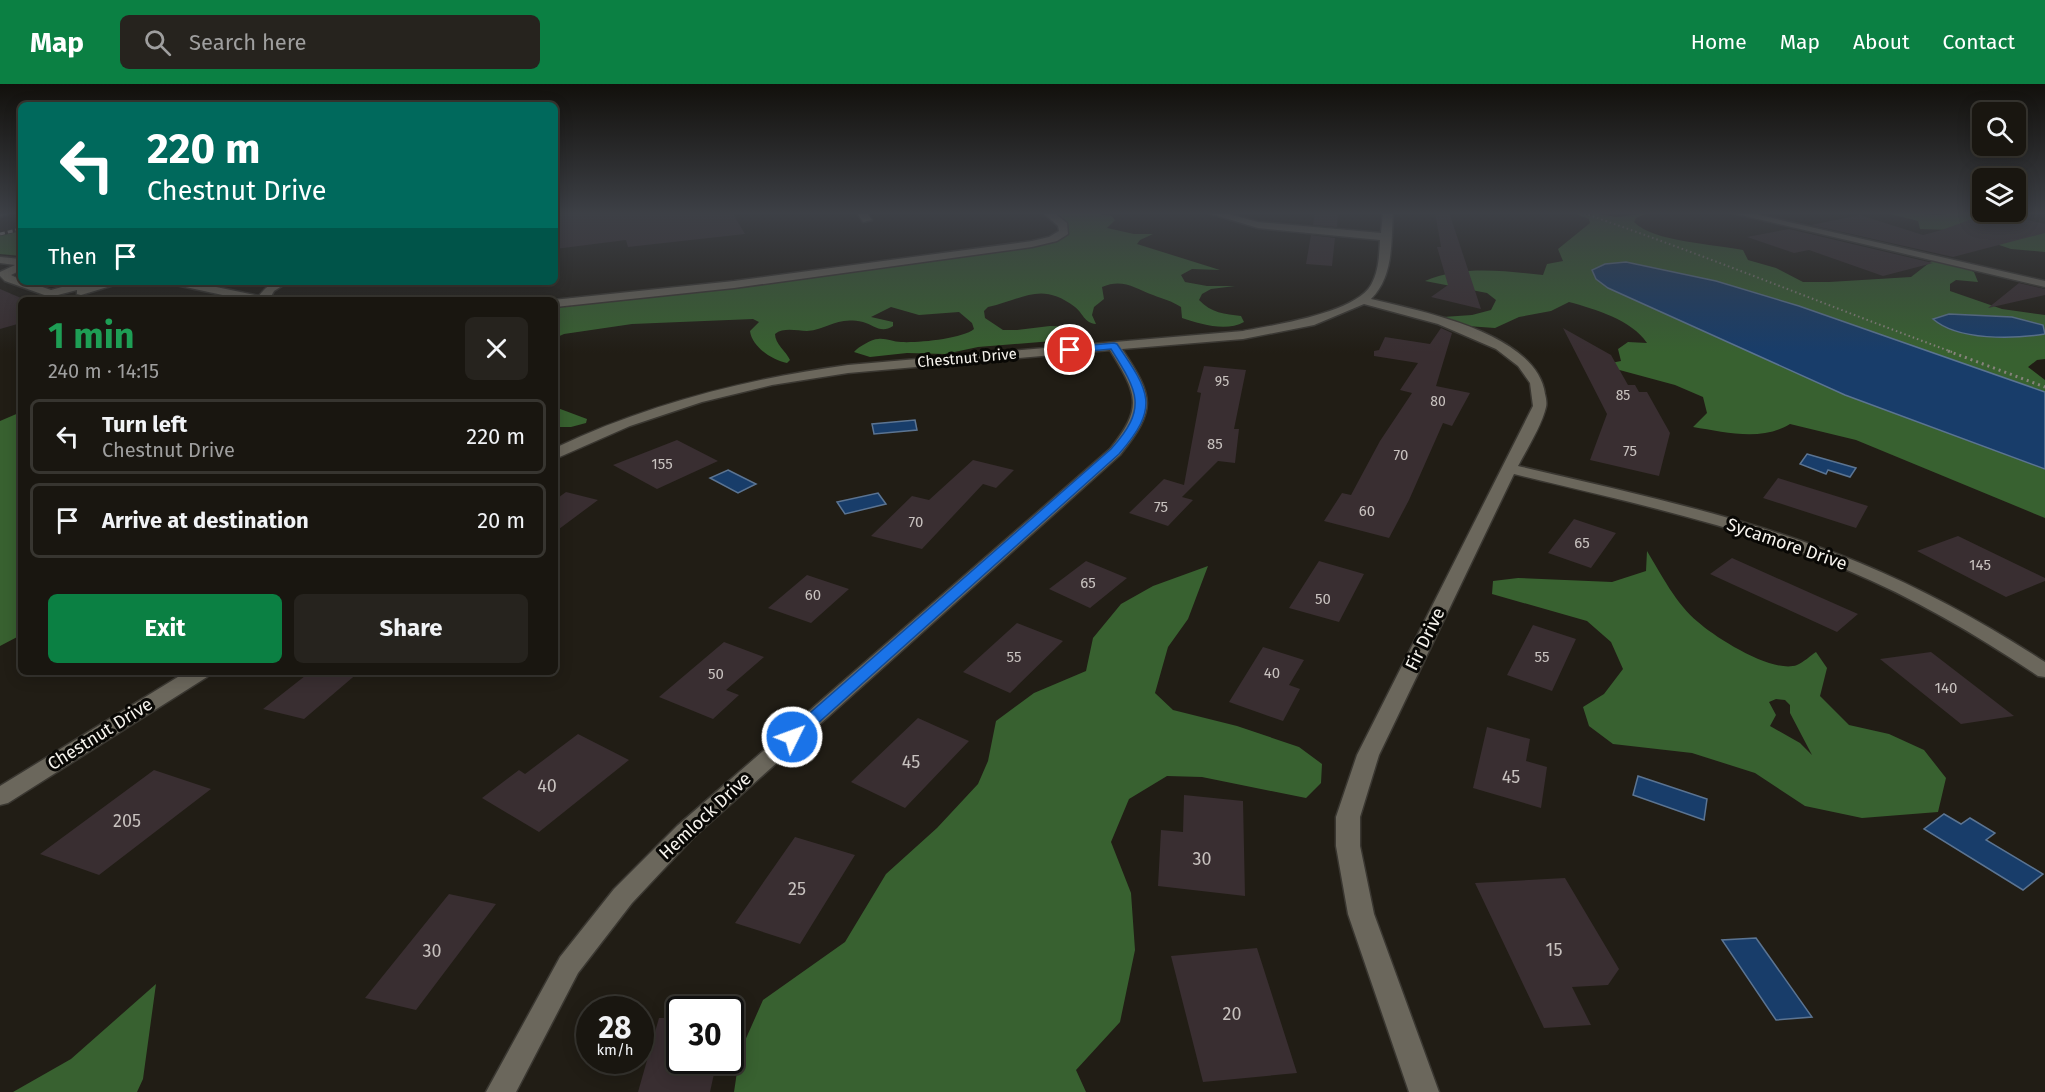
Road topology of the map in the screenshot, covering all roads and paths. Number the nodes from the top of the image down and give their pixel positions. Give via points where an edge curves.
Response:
1 (925, 259) edge
2 (1384, 259) edge
3 (1711, 259) edge
4 (1937, 259) edge
5 (0, 260) edge
6 (18, 263) edge
7 (18, 266) edge
8 (18, 282) edge
9 (2045, 284) edge
10 (25, 285) edge
11 (82, 285) edge
12 (108, 285) edge
13 (190, 285) edge
14 (277, 285) edge
15 (66, 297) edge
16 (248, 297) edge
17 (264, 297) edge
18 (1364, 300) junction
19 (558, 303) edge
20 (1114, 346) junction
21 (2045, 387) edge
22 (558, 452) edge
23 (1509, 468) junction
24 (2045, 671) edge
25 (195, 675) edge
26 (0, 796) edge
27 (501, 1092) edge
28 (1424, 1092) edge

1 - 19 street via 720,288
2 - 18 street, Chestnut Drive via 1382,278
3 - 21 path
4 - 9 street
5 - 6 street
7 - 8 street via 4,274
10 - 11 street via 50,294
12 - 15 street
13 - 16 street
14 - 17 street
18 - 20 street, Chestnut Drive via 1316,320 1268,331
18 - 23 street, Fir Drive via 1473,333 1509,352 1529,370 1539,388 1540,406
20 - 22 street, Chestnut Drive via 788,377 669,406
20 - 27 street, Hemlock Drive via 1141,397 1140,416 1133,431 1115,452 685,832 623,896 569,965
23 - 24 street, Sycamore Drive via 1733,524 1827,556 1917,595
23 - 28 street, Fir Drive via 1368,755 1348,817 1348,846 1361,914
25 - 26 street, Chestnut Drive

